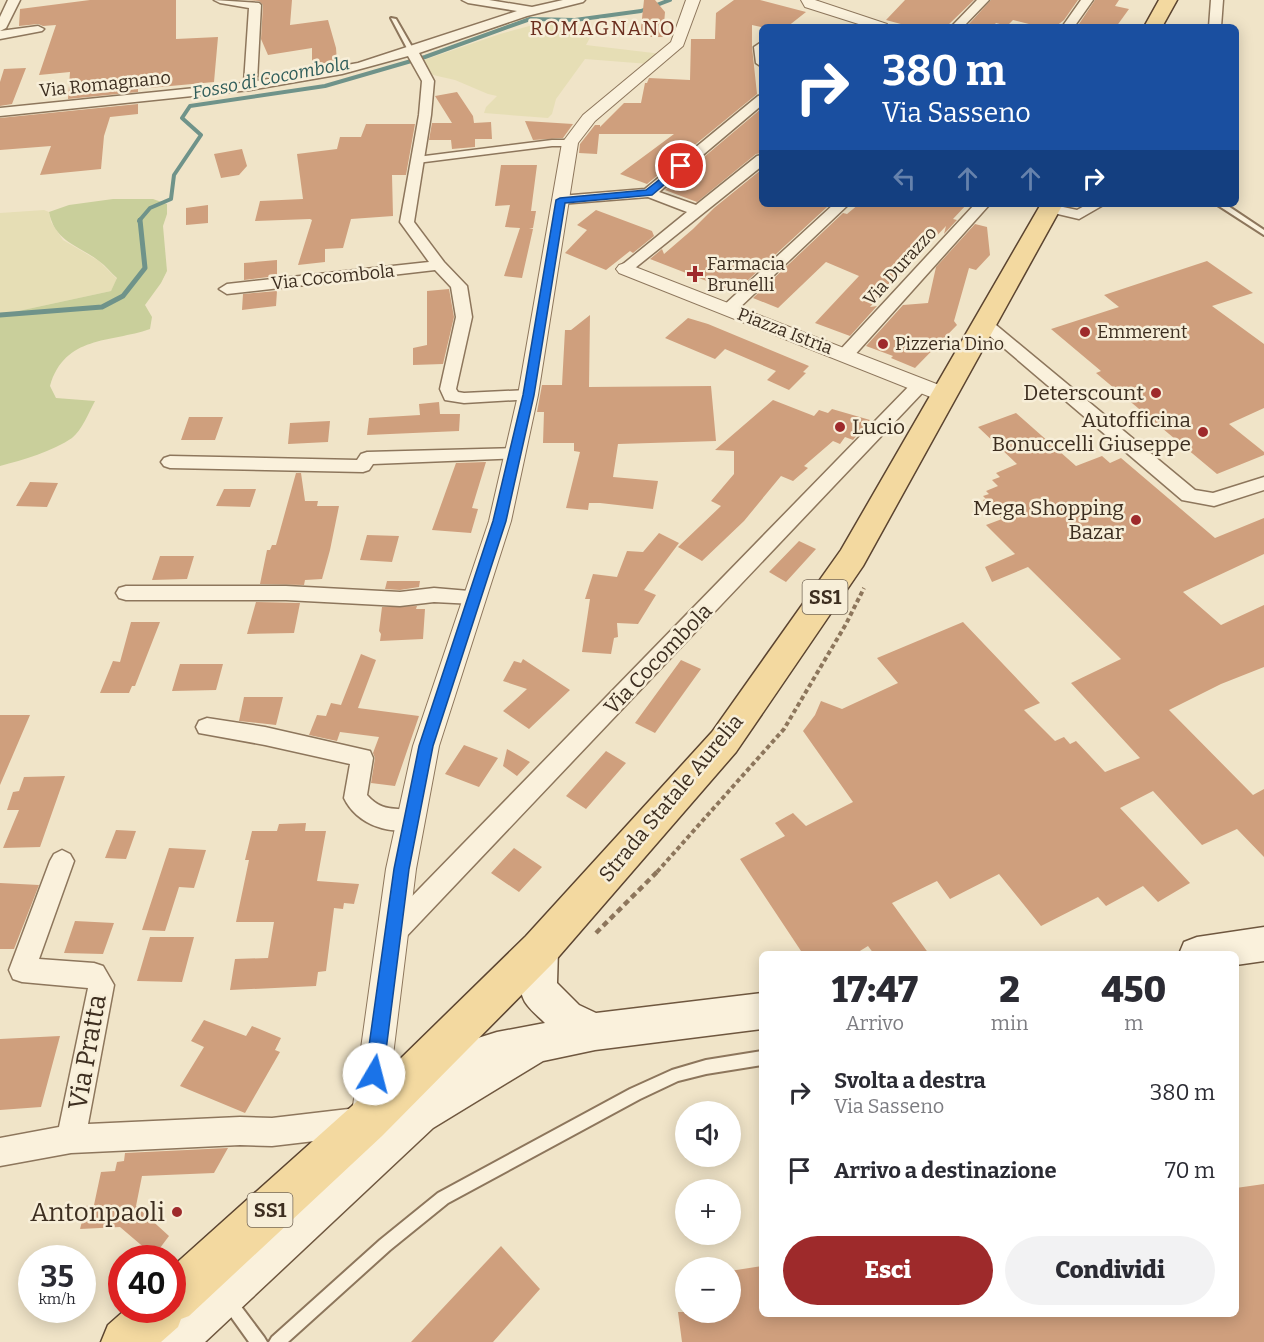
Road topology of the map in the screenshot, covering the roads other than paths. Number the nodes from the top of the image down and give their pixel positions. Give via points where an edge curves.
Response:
1 (14, 0) edge
2 (220, 0) edge
3 (468, 0) edge
4 (579, 0) edge
5 (693, 0) edge
6 (808, 0) edge
7 (983, 0) edge
8 (1087, 0) edge
9 (1168, 0) edge
10 (1217, 0) edge
11 (530, 10) junction
12 (393, 20) dead end
13 (874, 24) edge
14 (960, 24) edge
15 (1070, 24) edge
16 (1155, 24) edge
17 (1215, 24) edge
18 (0, 28) edge
19 (38, 29) dead end
20 (0, 34) edge
21 (414, 57) junction
22 (250, 86) junction
23 (759, 101) edge
24 (0, 112) edge
25 (570, 143) junction
26 (417, 160) junction
27 (759, 161) edge
28 (649, 193) junction
29 (560, 200) junction
30 (839, 207) edge
31 (980, 207) edge
32 (1050, 207) edge
33 (1054, 207) edge
34 (1093, 207) edge
35 (1225, 207) edge
36 (698, 212) junction
37 (1264, 233) edge
38 (439, 266) junction
39 (625, 269) joint
40 (227, 289) dead end
41 (729, 309) junction
42 (984, 323) junction
43 (846, 354) junction
44 (933, 390) junction
45 (528, 395) junction
46 (515, 454) junction
47 (170, 462) dead end
48 (1264, 483) edge
49 (126, 593) dead end
50 (474, 597) junction
51 (207, 727) dead end
52 (411, 820) junction
53 (62, 861) dead end
54 (394, 932) junction
55 (1264, 944) edge
56 (540, 949) junction
57 (1217, 951) edge
58 (759, 1011) edge
59 (595, 1032) junction
60 (537, 1043) junction
61 (759, 1058) edge
62 (367, 1121) junction
63 (71, 1138) junction
64 (0, 1152) edge
65 (186, 1286) edge
66 (224, 1295) junction
67 (146, 1323) edge
68 (125, 1342) edge
69 (162, 1342) edge
70 (259, 1342) edge
71 (277, 1342) edge

1 - 18 street
2 - 22 street via 255,5
3 - 11 street
4 - 11 street, Via Romagnano
5 - 25 street via 678,43 589,118
6 - 13 street via 810,4
7 - 14 street
8 - 15 street
9 - 16 main road
10 - 17 street
11 - 21 street, Via Romagnano
12 - 21 lane
19 - 20 street
21 - 22 street, Via Romagnano
21 - 26 street via 428,81
22 - 24 street, Via Romagnano
23 - 28 street
25 - 26 street
25 - 29 street
26 - 38 street via 407,222
27 - 36 street
28 - 29 street
28 - 36 street
29 - 45 street
30 - 41 street
31 - 43 street, Via Durazzo
32 - 42 main road, Strada Statale Aurelia / SS1
33 - 34 street via 1079,215
35 - 37 lane
36 - 39 street
38 - 40 street, Via Cocombola
38 - 45 street via 459,286 464,317 448,389 451,396
39 - 41 street, Piazza Istria
41 - 43 street, Piazza Istria
42 - 44 main road, Strada Statale Aurelia / SS1
42 - 48 street via 1189,495 1214,500
43 - 44 street, Piazza Istria
44 - 54 street, Via Cocombola
44 - 56 main road, Strada Statale Aurelia / SS1 via 852,558 723,742
45 - 46 street
46 - 47 street via 367,458 363,466
46 - 50 street via 500,521
49 - 50 street
50 - 52 street via 426,746
51 - 52 street via 362,758 355,798 368,813 385,819
52 - 54 street
53 - 63 street, Via Pratta via 22,970 94,975 100,984
54 - 62 street
55 - 57 main road
56 - 59 main road via 539,991 566,1018
56 - 62 main road, Strada Statale Aurelia / SS1
58 - 59 main road
59 - 60 main road
60 - 62 main road via 454,1064
60 - 66 main road via 420,1114
61 - 71 lane via 677,1075 443,1198
62 - 63 street, Via Pratta via 272,1132
62 - 65 main road, Strada Statale Aurelia / SS1
63 - 64 street, Via Pratta
66 - 69 main road via 188,1328
66 - 70 lane
67 - 68 main road

